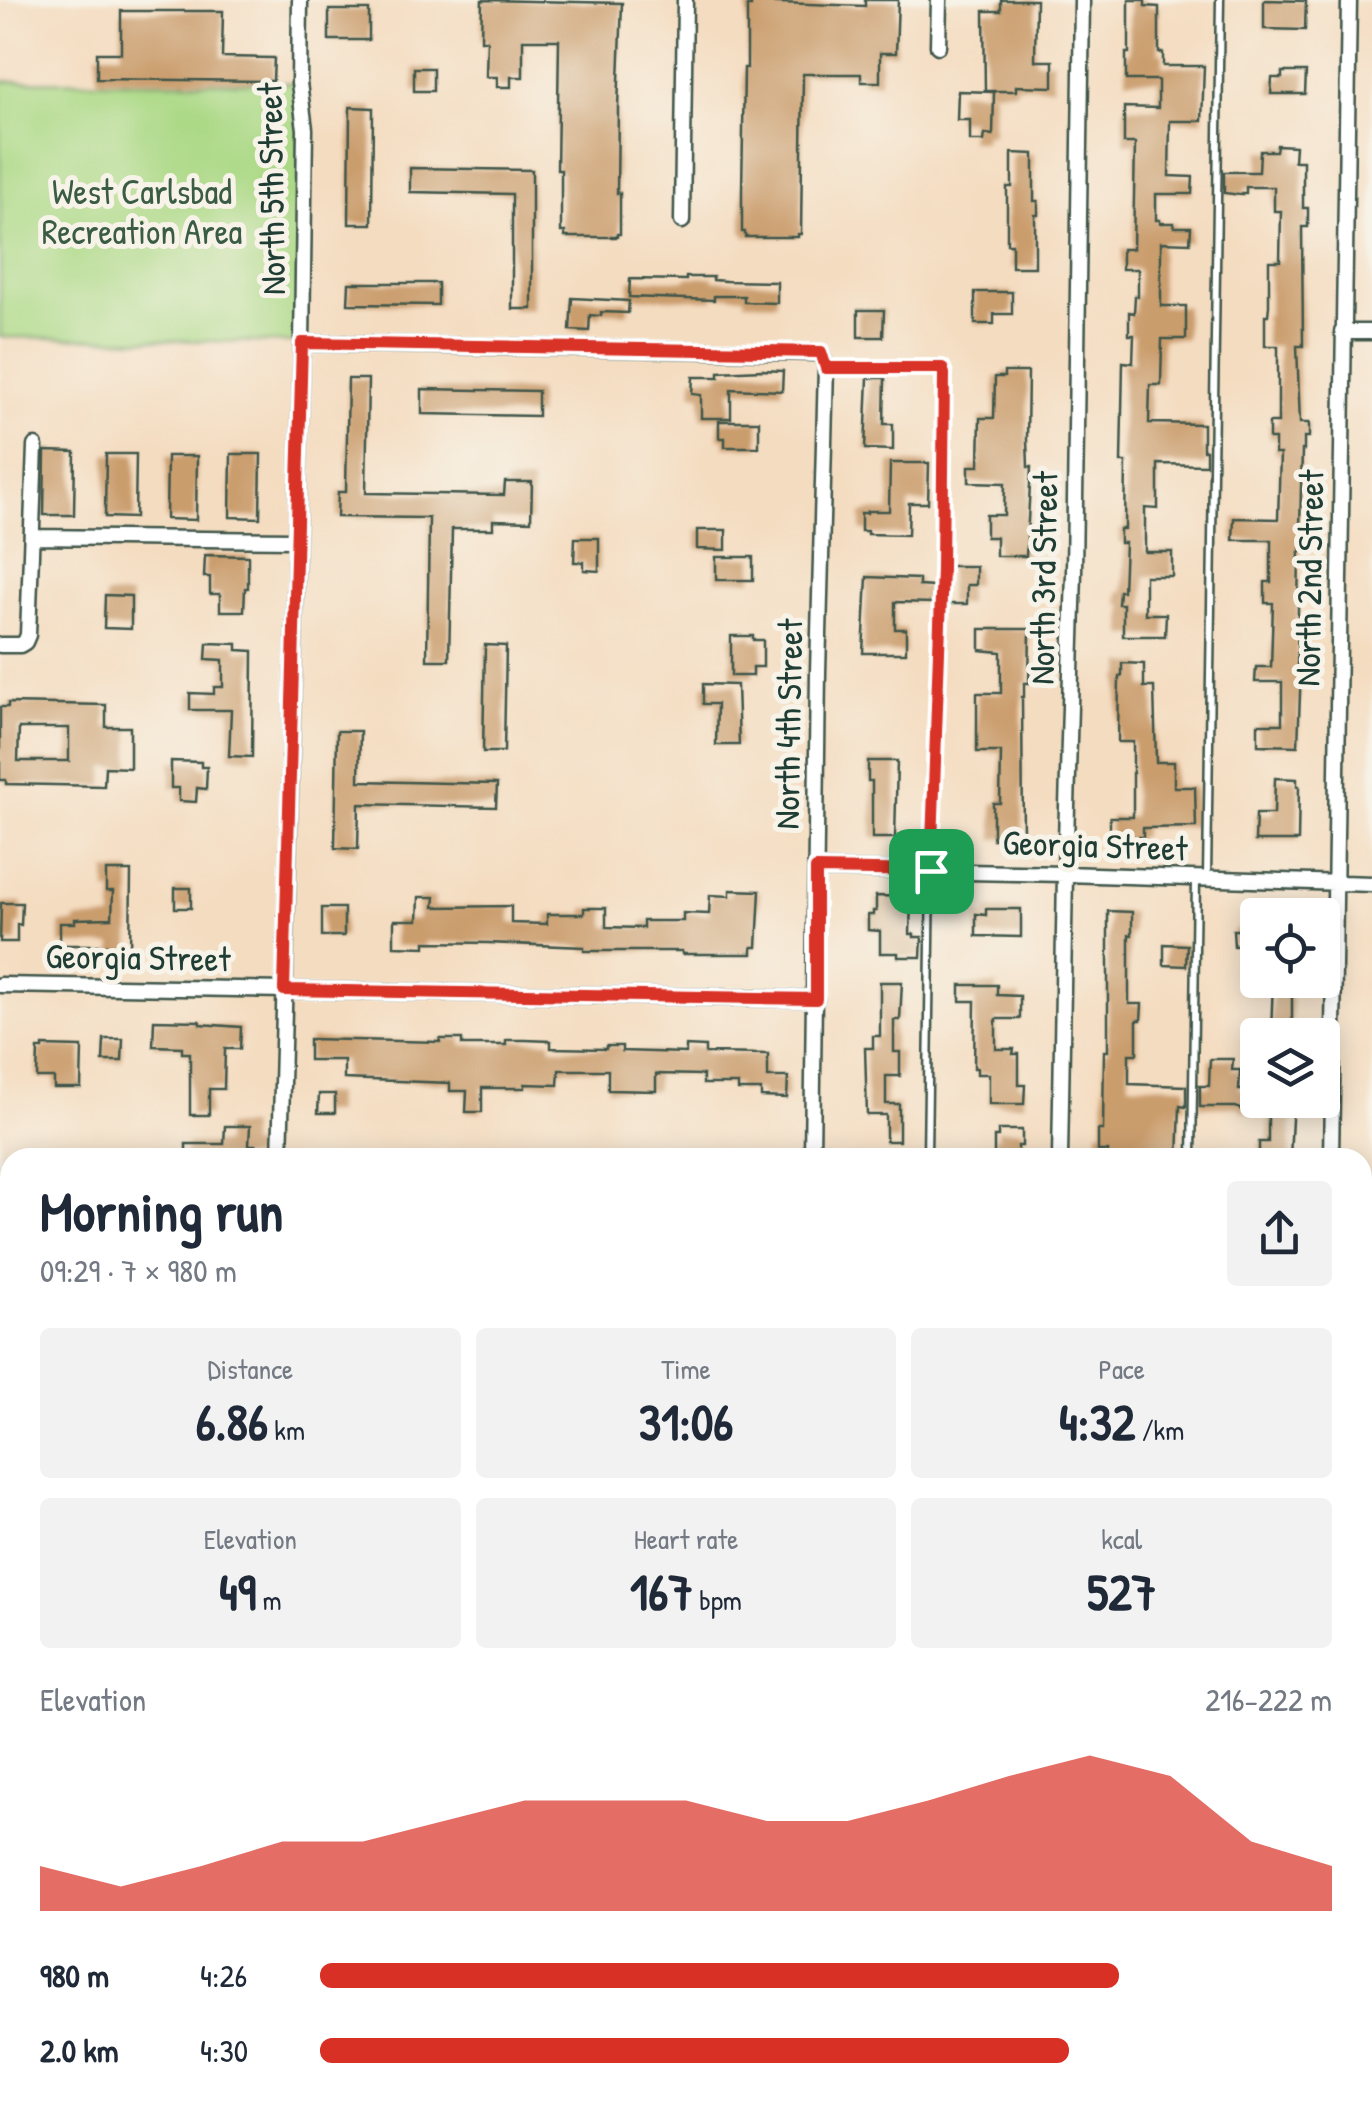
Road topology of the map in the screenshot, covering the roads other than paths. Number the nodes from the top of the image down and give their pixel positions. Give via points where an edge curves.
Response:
1 (300, 0) edge
2 (685, 0) edge
3 (939, 0) edge
4 (1082, 0) edge
5 (1220, 0) edge
6 (1348, 0) edge
7 (938, 46) dead end
8 (682, 221) dead end
9 (1342, 332) junction
10 (1372, 332) edge
11 (302, 343) junction
12 (824, 360) junction
13 (34, 446) dead end
14 (33, 537) junction
15 (296, 540) junction
16 (0, 645) edge
17 (816, 869) junction
18 (931, 871) junction
19 (1065, 874) junction
20 (1202, 878) junction
21 (1334, 883) junction
22 (1372, 884) edge
23 (0, 985) edge
24 (284, 990) junction
25 (816, 999) junction
26 (280, 1148) edge
27 (812, 1148) edge
28 (927, 1148) edge
29 (1060, 1148) edge
30 (1192, 1148) edge
31 (1330, 1148) edge

1 - 11 street, North 5th Street
2 - 8 street
3 - 7 street
4 - 19 street, North 3rd Street
5 - 20 lane
6 - 9 street, North 2nd Street
9 - 10 street
9 - 21 street, North 2nd Street
11 - 12 street
11 - 15 street, North 5th Street
12 - 17 street, North 4th Street
12 - 18 lane via 942,368 944,374
13 - 14 street
14 - 15 street
14 - 16 street via 26,642
15 - 24 street, North 5th Street
17 - 18 street, Georgia Street
17 - 25 street, North 4th Street
18 - 19 street, Georgia Street
18 - 28 lane
19 - 20 street, Georgia Street
19 - 29 street, North 3rd Street
20 - 21 street, Georgia Street
20 - 30 lane
21 - 22 street, Georgia Street
21 - 31 street, North 2nd Street
23 - 24 street, Georgia Street
24 - 25 street, Georgia Street
24 - 26 street, North 5th Street
25 - 27 street, North 4th Street

